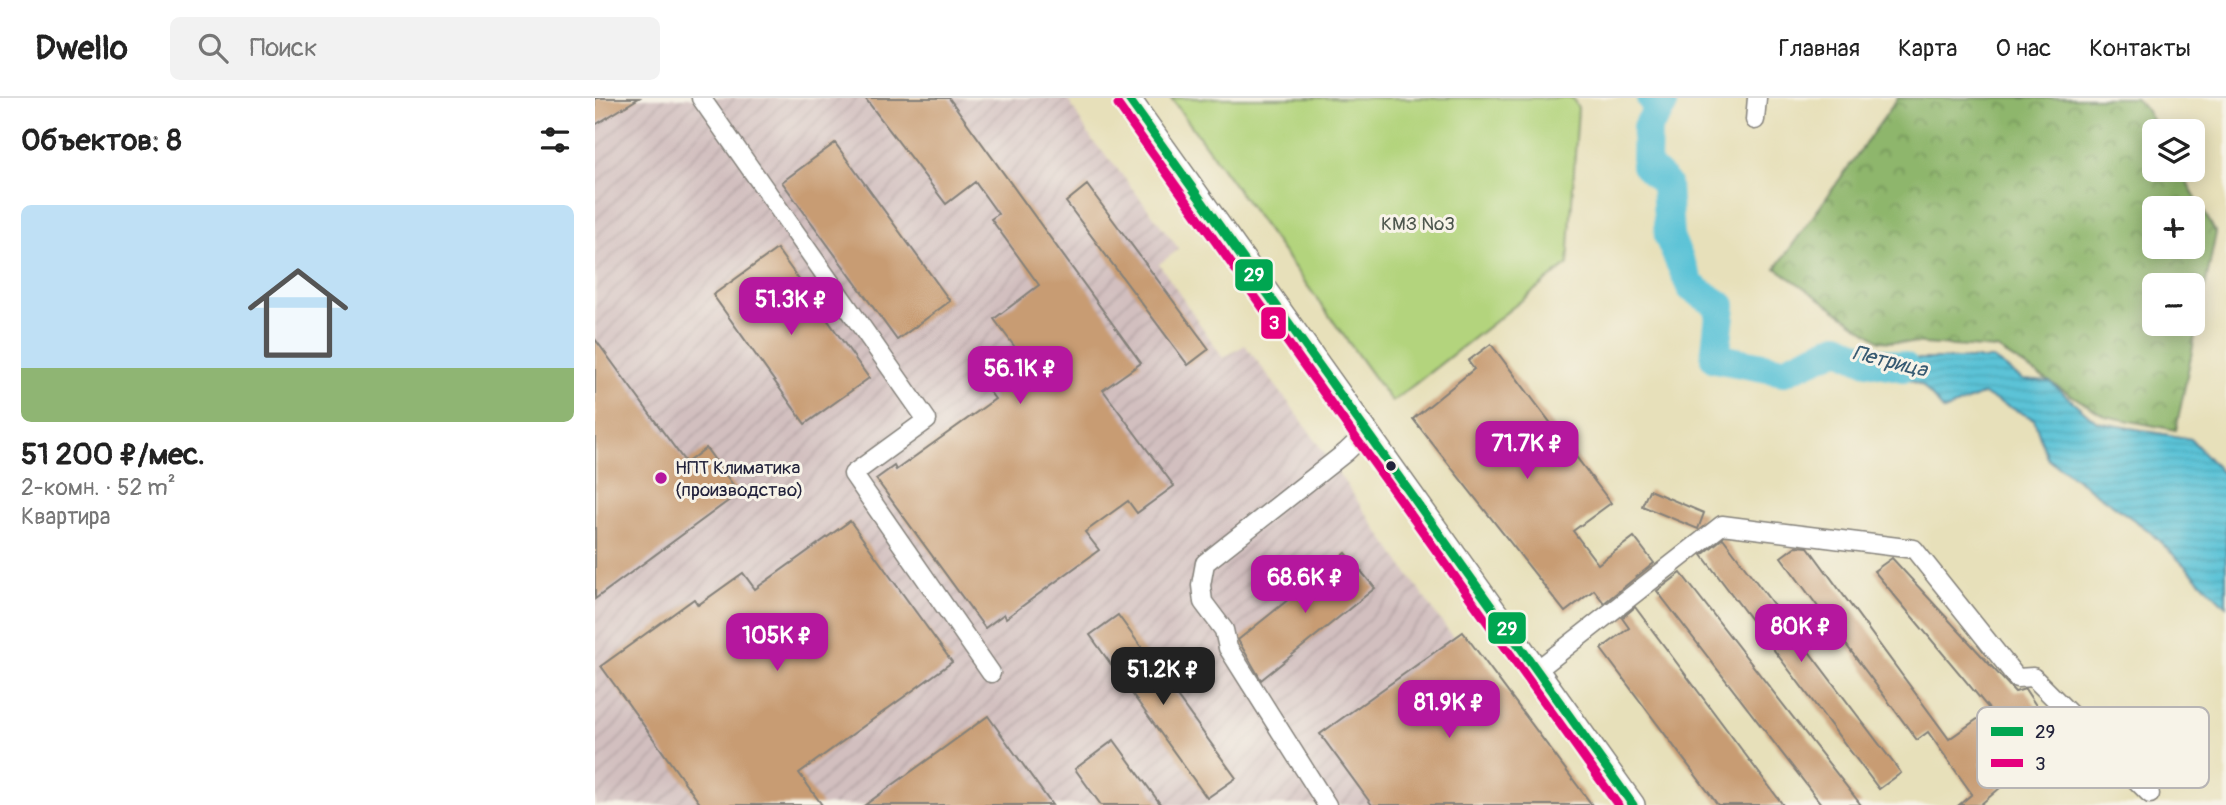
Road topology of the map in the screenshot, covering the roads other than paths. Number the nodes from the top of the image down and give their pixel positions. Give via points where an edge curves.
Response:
1 (701, 98) edge
2 (1128, 98) edge
3 (1757, 98) edge
4 (1755, 120) dead end
5 (1367, 433) junction
6 (1537, 670) junction
7 (991, 673) dead end
8 (2063, 707) edge
9 (2144, 788) edge
10 (2150, 794) dead end
11 (1327, 805) edge
12 (1633, 805) edge

1 - 7 lane via 927,420 853,474
2 - 5 main road
3 - 4 lane
5 - 6 main road
5 - 11 lane via 1205,563 1201,585 1203,602 1224,630 1228,649
6 - 8 lane via 1722,526 1914,549 2017,678 2033,677
6 - 12 main road
9 - 10 lane

